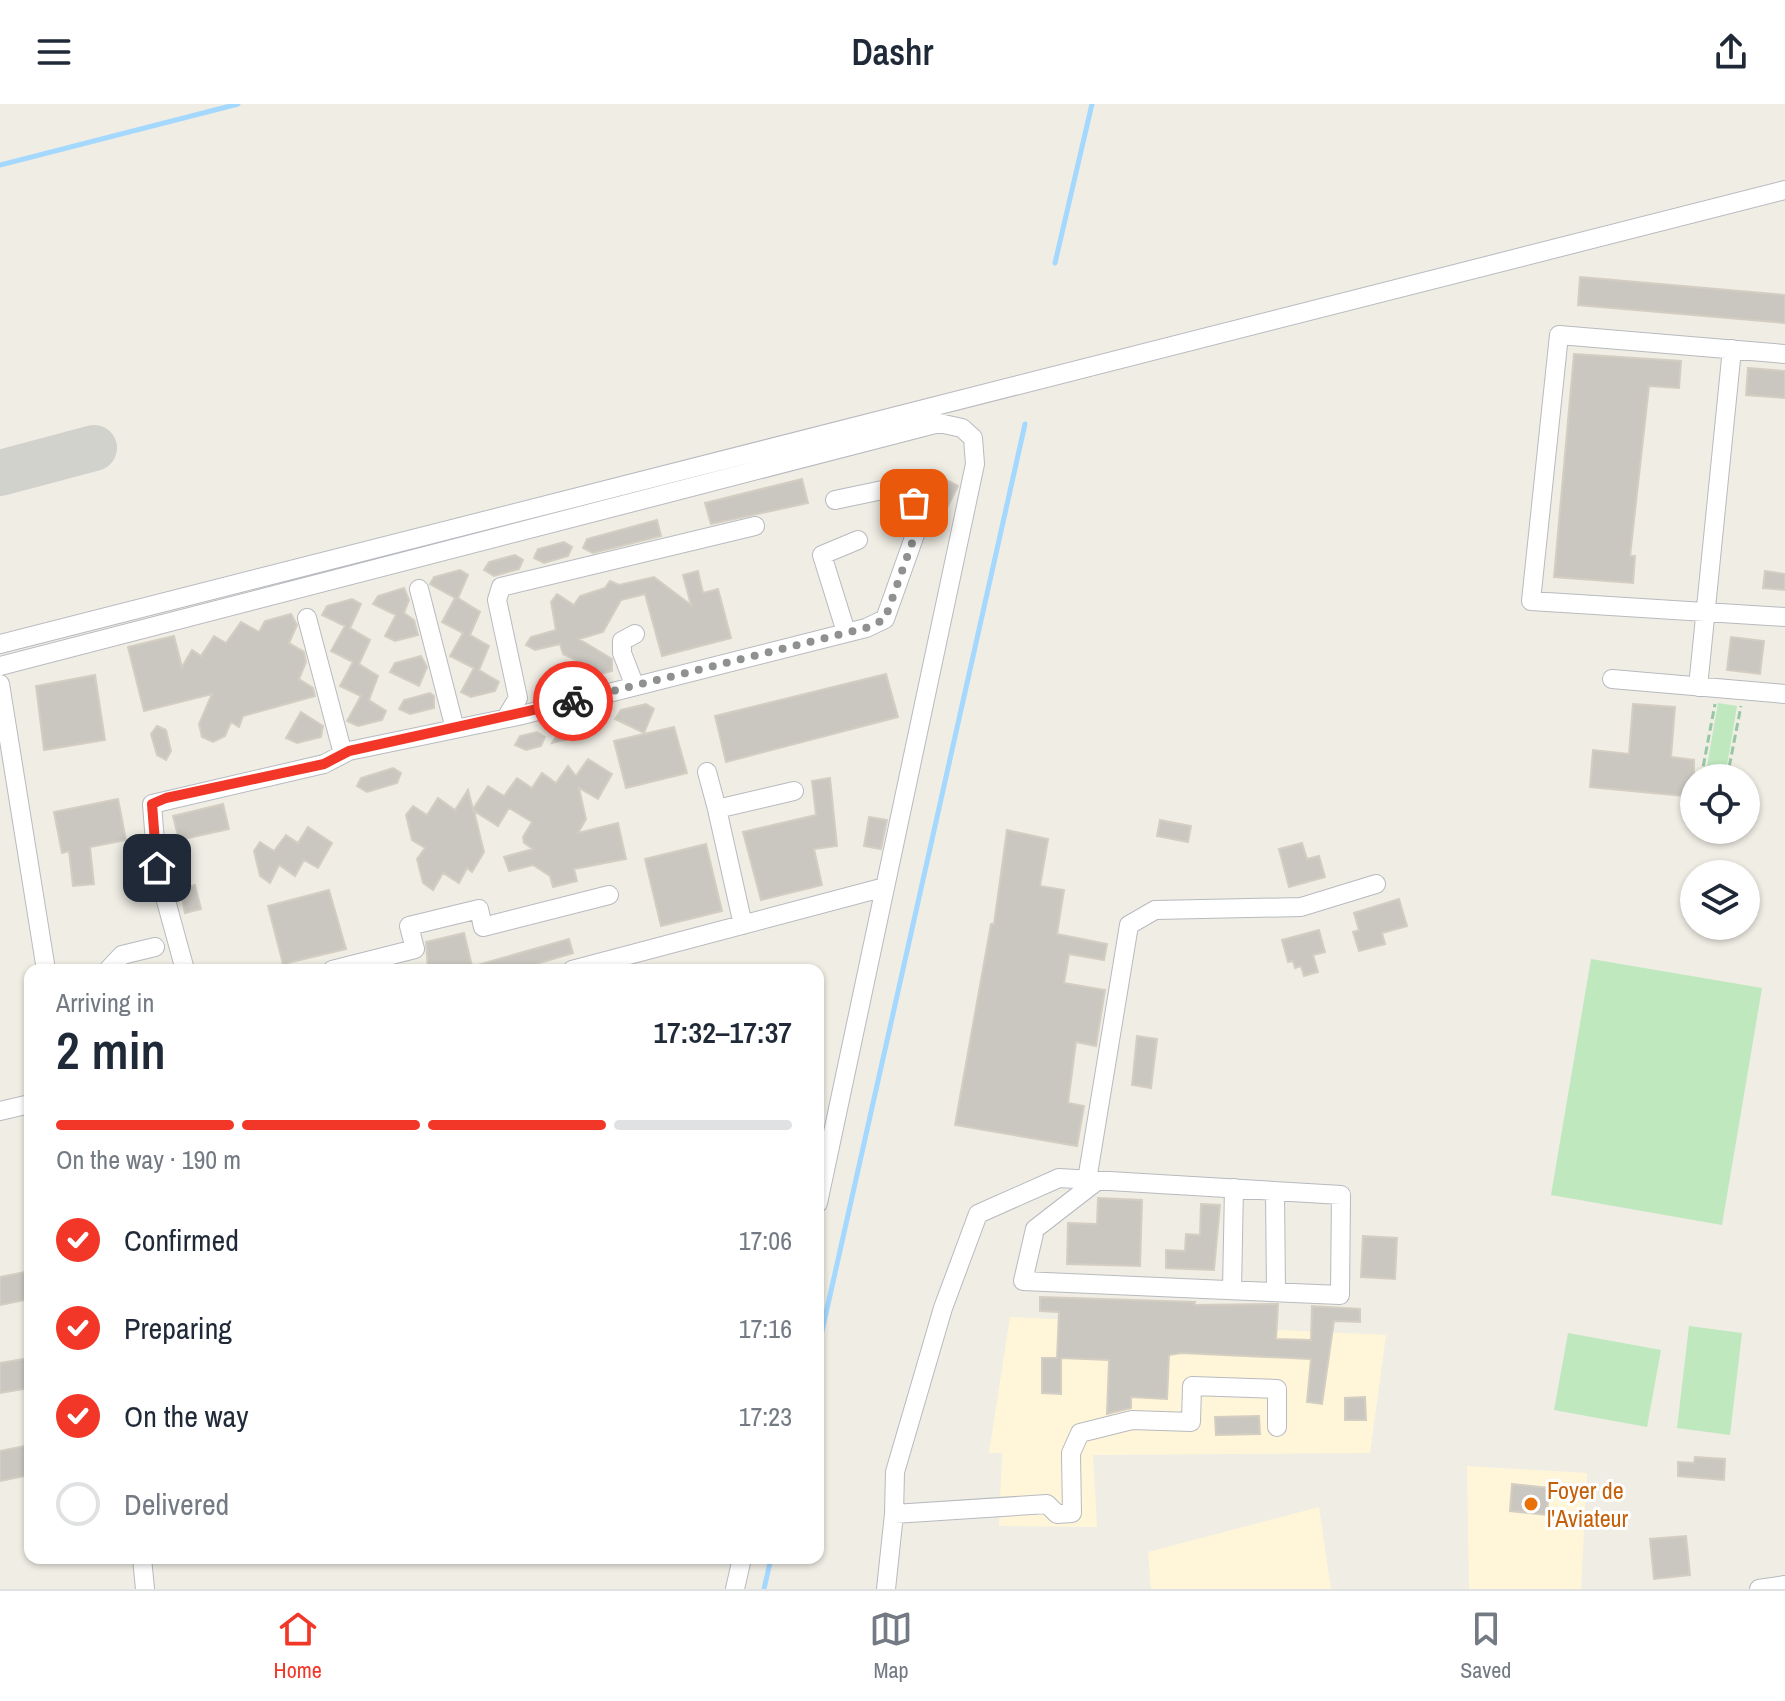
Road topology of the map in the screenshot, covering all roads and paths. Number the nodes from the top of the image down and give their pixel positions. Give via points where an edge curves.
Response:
1 (1785, 190) edge
2 (1732, 349) junction
3 (1785, 354) edge
4 (835, 500) dead end
5 (755, 526) dead end
6 (858, 540) dead end
7 (419, 589) dead end
8 (1706, 612) junction
9 (1785, 617) edge
10 (307, 618) dead end
11 (846, 632) junction
12 (635, 634) dead end
13 (0, 644) edge
14 (0, 666) edge
15 (1612, 679) dead end
16 (0, 684) edge
17 (634, 684) junction
18 (1698, 687) junction
19 (1718, 688) junction
20 (1744, 690) junction
21 (1785, 694) edge
22 (506, 718) junction
23 (455, 729) junction
24 (343, 754) junction
25 (1704, 764) edge
26 (1730, 764) edge
27 (707, 772) dead end
28 (794, 791) dead end
29 (717, 809) junction
30 (1376, 884) dead end
31 (885, 887) junction
32 (609, 895) dead end
33 (743, 925) junction
34 (155, 947) dead end
35 (45, 964) edge
36 (114, 964) edge
37 (183, 964) edge
38 (356, 964) edge
39 (595, 964) edge
40 (24, 1105) edge
41 (0, 1111) edge
42 (824, 1175) edge
43 (1092, 1180) junction
44 (1234, 1188) junction
45 (1275, 1191) junction
46 (1232, 1290) junction
47 (1276, 1292) junction
48 (1277, 1427) dead end
49 (894, 1514) junction
50 (143, 1564) edge
51 (741, 1564) edge
52 (1785, 1585) edge
53 (145, 1589) edge
54 (735, 1589) edge
55 (886, 1589) edge
56 (1759, 1589) edge

1 - 13 street
2 - 3 street
2 - 8 street
2 - 8 street via 1559,335 1531,601
4 - 11 street via 892,488 914,503 917,529 885,619
5 - 22 street via 501,587 497,600 518,698
6 - 11 street via 822,555
7 - 23 street
8 - 9 street
8 - 18 street
10 - 24 street
11 - 17 street
12 - 17 street via 622,641
14 - 31 street via 939,423 962,428 973,438 975,464
15 - 18 street
16 - 35 street
17 - 22 street
18 - 19 street
19 - 20 street
19 - 25 path
20 - 21 street
20 - 26 path
22 - 23 street
23 - 24 street
24 - 37 street via 324,764 152,804 157,868
27 - 29 street
28 - 29 street
29 - 33 street
30 - 43 street via 1301,907 1155,910 1129,925
31 - 33 street
31 - 42 street
32 - 38 street via 483,927 479,909 409,926 415,949
33 - 39 street
34 - 36 street via 122,955
40 - 41 street
43 - 44 street
43 - 46 street via 1035,1229 1023,1281
43 - 49 street via 1059,1178 978,1214 943,1308 895,1472
44 - 45 street
44 - 46 street
45 - 47 street
45 - 47 street via 1341,1195 1340,1295
46 - 47 street
48 - 49 street via 1277,1389 1192,1386 1191,1422 1132,1420 1080,1433 1071,1453 1072,1513 1057,1514 1047,1504
49 - 55 street
50 - 53 street
51 - 54 street
52 - 56 street

